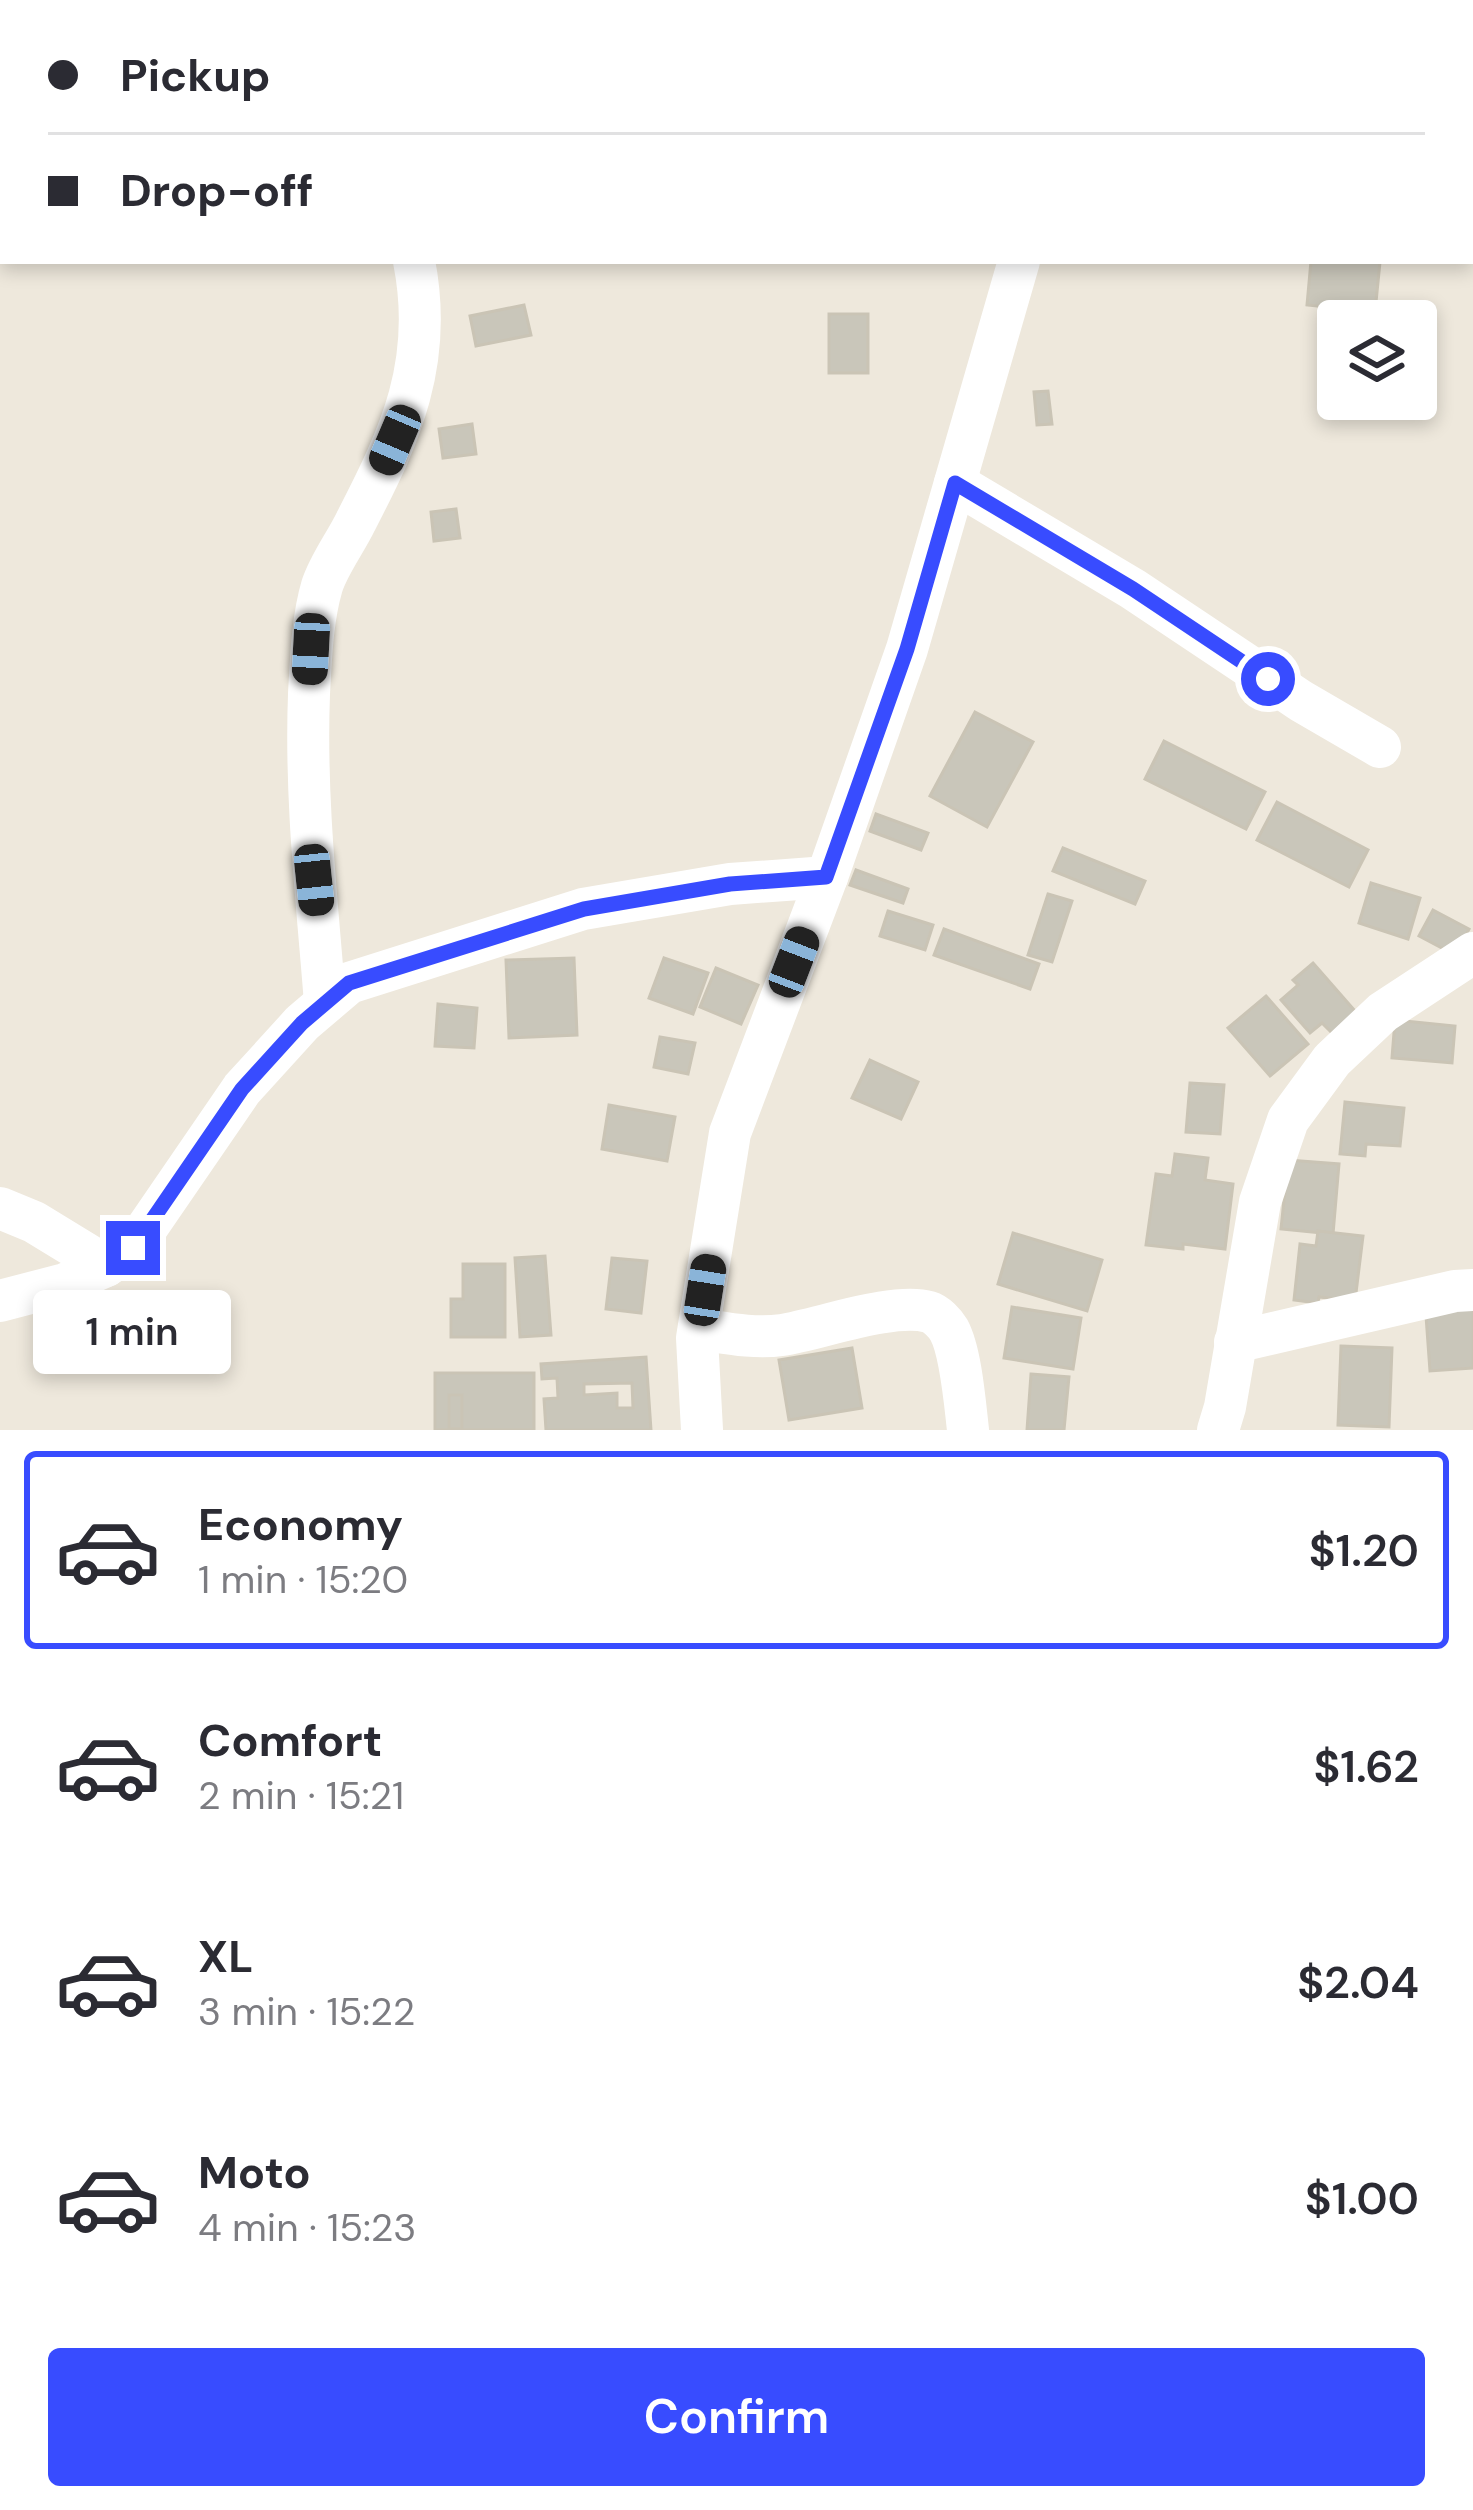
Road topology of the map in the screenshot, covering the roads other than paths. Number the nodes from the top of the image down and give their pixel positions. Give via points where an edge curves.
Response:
1 (414, 264) edge
2 (1018, 264) edge
3 (955, 483) junction
4 (1380, 747) dead end
5 (826, 877) junction
6 (1473, 953) edge
7 (325, 1003) junction
8 (0, 1208) edge
9 (106, 1267) junction
10 (1473, 1290) edge
11 (0, 1301) edge
12 (699, 1329) junction
13 (1235, 1342) junction
14 (702, 1430) edge
15 (968, 1430) edge
16 (1218, 1430) edge

1 - 7 street via 420,330 406,415 322,584 311,649 310,842
2 - 3 street
3 - 4 street
3 - 5 street via 907,649
5 - 7 street via 584,909 349,983
5 - 12 street via 730,1133
6 - 13 street via 1383,1012 1332,1060 1288,1120 1260,1202
7 - 9 street via 242,1089 133,1248
8 - 9 street
9 - 11 street
10 - 13 street
12 - 14 street
12 - 15 street via 778,1335 932,1312 948,1327 958,1357
13 - 16 street

